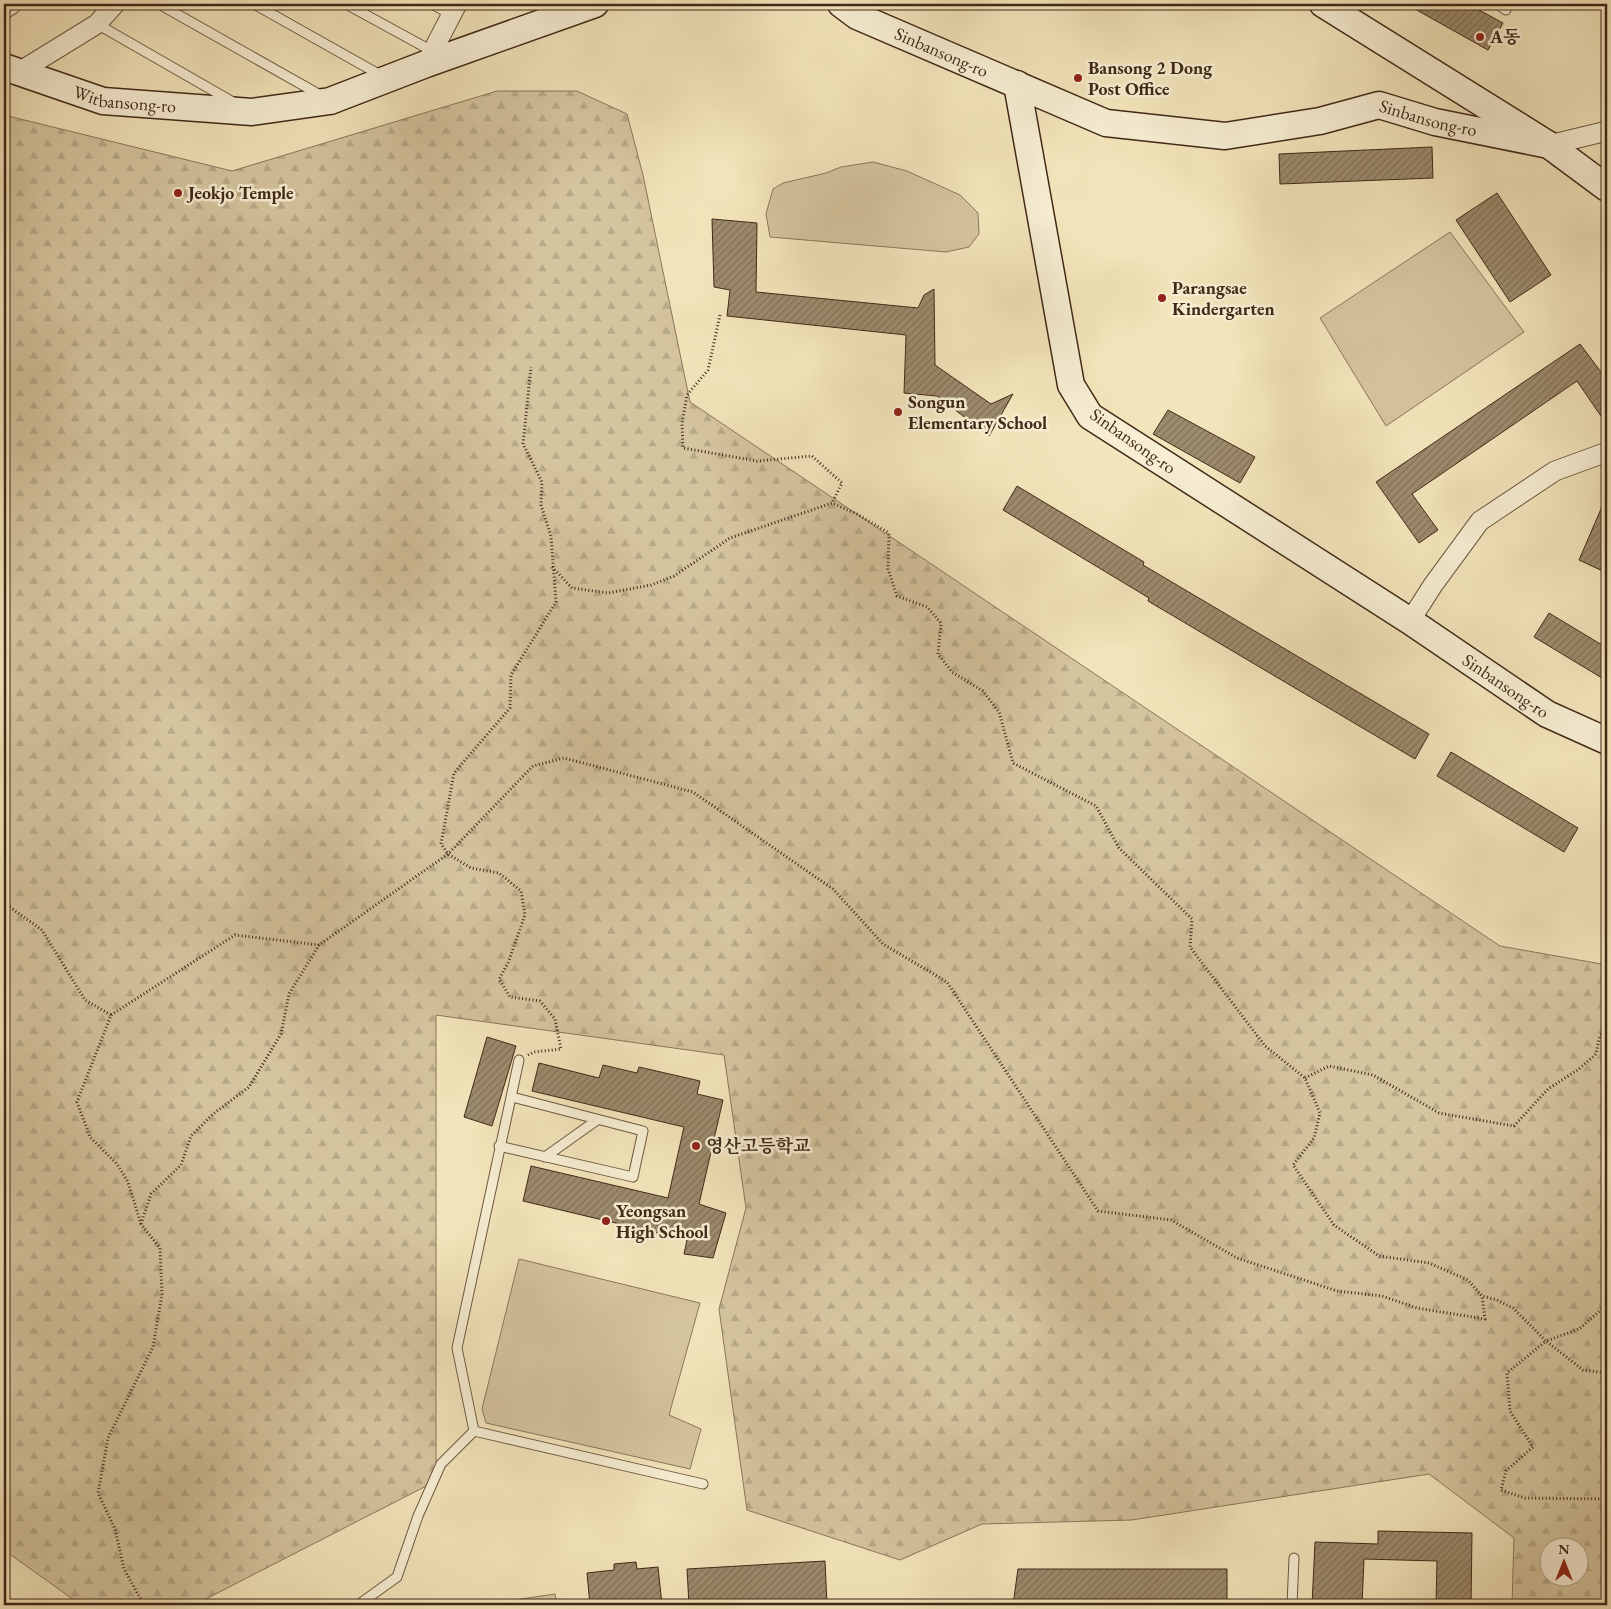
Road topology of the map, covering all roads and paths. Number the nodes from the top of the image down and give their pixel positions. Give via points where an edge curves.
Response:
1 (12, 4) edge
2 (115, 4) edge
3 (159, 4) edge
4 (254, 4) edge
5 (346, 4) edge
6 (432, 4) edge
7 (595, 4) edge
8 (841, 4) edge
9 (1323, 4) edge
10 (1497, 4) edge
11 (4, 9) edge
12 (455, 9) edge
13 (1506, 10) dead end
14 (97, 24) junction
15 (429, 57) junction
16 (11, 69) edge
17 (388, 80) junction
18 (1018, 84) junction
19 (330, 101) junction
20 (252, 112) junction
21 (1607, 131) edge
22 (1549, 145) junction
23 (1607, 188) edge
24 (720, 315) dead end
25 (531, 367) dead end
26 (1607, 452) edge
27 (832, 504) junction
28 (552, 567) junction
29 (1410, 621) junction
30 (1607, 741) edge
31 (448, 854) junction
32 (4, 903) edge
33 (319, 945) junction
34 (111, 1015) junction
35 (1607, 1033) edge
36 (519, 1060) joint
37 (1305, 1078) junction
38 (512, 1097) junction
39 (597, 1120) junction
40 (499, 1146) junction
41 (545, 1157) junction
42 (141, 1224) junction
43 (1607, 1233) edge
44 (1482, 1296) junction
45 (1546, 1341) junction
46 (1607, 1373) edge
47 (474, 1430) junction
48 (703, 1484) dead end
49 (1607, 1499) edge
50 (1294, 1558) dead end
51 (144, 1605) edge
52 (358, 1605) edge
53 (1292, 1605) edge

1 - 11 street
2 - 14 street
3 - 19 lane
4 - 17 lane
5 - 15 lane
6 - 12 lane
7 - 15 main road, Witbansong-ro
8 - 18 main road, Sinbansong-ro via 857,16
9 - 22 main road, Sinbansong-ro
10 - 13 lane
12 - 15 street
14 - 16 street
14 - 20 lane, Witbansong-ro
15 - 17 main road, Witbansong-ro
16 - 20 main road, Witbansong-ro via 103,101
17 - 19 main road, Witbansong-ro
18 - 22 main road, Sinbansong-ro via 1106,123 1225,136 1320,121 1379,105 1435,122
18 - 29 main road, Sinbansong-ro via 1071,385 1090,416
19 - 20 main road, Witbansong-ro
21 - 22 street
22 - 23 main road, Sinbansong-ro
24 - 27 path via 708,370 687,395 682,423 683,448 758,460 812,456 842,483
25 - 28 path via 522,444 542,482 541,505 551,536
26 - 29 street via 1554,471 1480,521
27 - 28 path via 730,538 674,576 651,585 608,593 572,588
27 - 37 path via 889,533 888,569 897,596 927,606 942,623 938,654 952,672 983,691 999,712 1013,763 1096,806 1119,848 1192,919 1190,946 1265,1046
28 - 31 path via 556,602 511,675 510,708 454,773 441,844
29 - 30 main road, Sinbansong-ro via 1547,714
31 - 33 path
31 - 36 path via 471,868 499,873 521,892 525,915 499,979 510,997 540,1001 555,1019 561,1049 534,1052
31 - 44 path via 533,766 564,758 693,792 832,889 883,944 948,982 1098,1211 1171,1220 1237,1258 1337,1291 1382,1296 1417,1308 1484,1319
32 - 34 path via 42,930 85,1000
33 - 34 path via 235,935
33 - 42 path via 289,994 281,1034 249,1088 213,1114 191,1136 180,1165 151,1194
34 - 42 path via 77,1102 90,1137 118,1164 128,1182
35 - 37 path via 1600,1035 1596,1054 1548,1089 1514,1126 1439,1113 1373,1075 1329,1066
36 - 38 lane
37 - 44 path via 1320,1113 1314,1138 1293,1165 1334,1225 1379,1256 1429,1262 1468,1280
38 - 39 lane
38 - 40 lane
39 - 41 lane
39 - 41 lane via 643,1131 633,1177
40 - 41 lane
40 - 47 lane via 457,1348
42 - 51 path via 160,1248 162,1294 153,1347 108,1438 98,1493 115,1529 124,1569
43 - 45 path via 1603,1248 1603,1308 1579,1329
44 - 45 path via 1509,1306
45 - 46 path via 1583,1370
45 - 49 path via 1507,1373 1510,1411 1533,1447 1506,1471 1501,1490 1525,1498
47 - 48 lane
47 - 52 lane via 441,1464 418,1516 397,1577
50 - 53 lane

